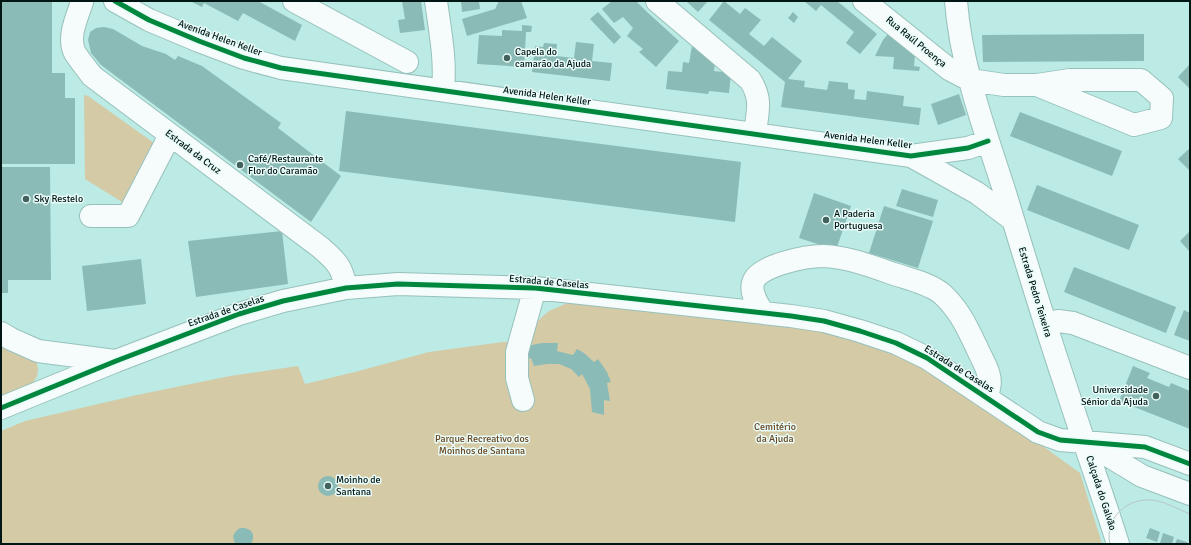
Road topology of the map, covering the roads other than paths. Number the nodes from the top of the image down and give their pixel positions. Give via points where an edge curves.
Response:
1 (81, 1) edge
2 (115, 1) edge
3 (436, 1) edge
4 (657, 1) edge
5 (864, 1) edge
6 (956, 1) edge
7 (296, 2) edge
8 (149, 20) junction
9 (407, 62) dead end
10 (970, 80) junction
11 (1037, 85) junction
12 (443, 90) junction
13 (755, 134) junction
14 (170, 135) junction
15 (988, 141) junction
16 (911, 156) junction
17 (91, 216) dead end
18 (1013, 220) junction
19 (346, 288) junction
20 (535, 288) junction
21 (763, 313) junction
22 (1045, 323) junction
23 (1, 333) edge
24 (116, 361) junction
25 (1190, 368) edge
26 (986, 396) junction
27 (523, 400) dead end
28 (1, 408) edge
29 (1085, 442) junction
30 (1190, 464) edge
31 (1190, 494) edge
32 (1118, 544) edge

1 - 8 street
1 - 14 street, Estrada da Cruz via 73,31 75,53 92,76
2 - 8 street, Avenida Helen Keller
3 - 12 street via 445,73
4 - 13 street via 750,80 756,88 759,100
5 - 10 street, Rua Raúl Proença via 949,69
6 - 10 street, Estrada Pedro Teixeira via 962,50
7 - 9 street
8 - 12 street, Avenida Helen Keller via 244,58 281,68
10 - 11 street, Rua Raúl Proença via 1004,85
10 - 15 street, Estrada Pedro Teixeira
11 - 11 street via 1070,80 1141,80 1162,98 1161,118 1134,125
12 - 13 street, Avenida Helen Keller
13 - 16 street, Avenida Helen Keller
14 - 17 street via 128,216
14 - 19 street, Estrada da Cruz via 335,260 344,277
15 - 16 street, Avenida Helen Keller via 968,148
15 - 18 street, Estrada Pedro Teixeira
16 - 18 street, Avenida Helen Keller via 977,193
18 - 22 street, Estrada Pedro Teixeira
19 - 20 street, Estrada de Caselas via 398,284
19 - 24 street, Estrada de Caselas via 283,301 239,314
20 - 21 street, Estrada de Caselas
20 - 27 street via 517,352 517,378
21 - 26 street, Estrada de Caselas via 824,321 896,343 928,358
21 - 26 street via 754,299 752,290 756,276 769,268 810,257 825,256 851,260 921,282 940,292 964,320 989,374 990,387
22 - 25 street via 1073,323
22 - 29 street, Estrada Pedro Teixeira
23 - 24 street via 38,350
24 - 28 street, Estrada de Caselas
26 - 29 street, Estrada de Caselas via 1038,432 1060,440
29 - 30 street, Estrada de Caselas via 1145,447
29 - 31 street via 1142,476
29 - 32 street, Calçada do Galvão

